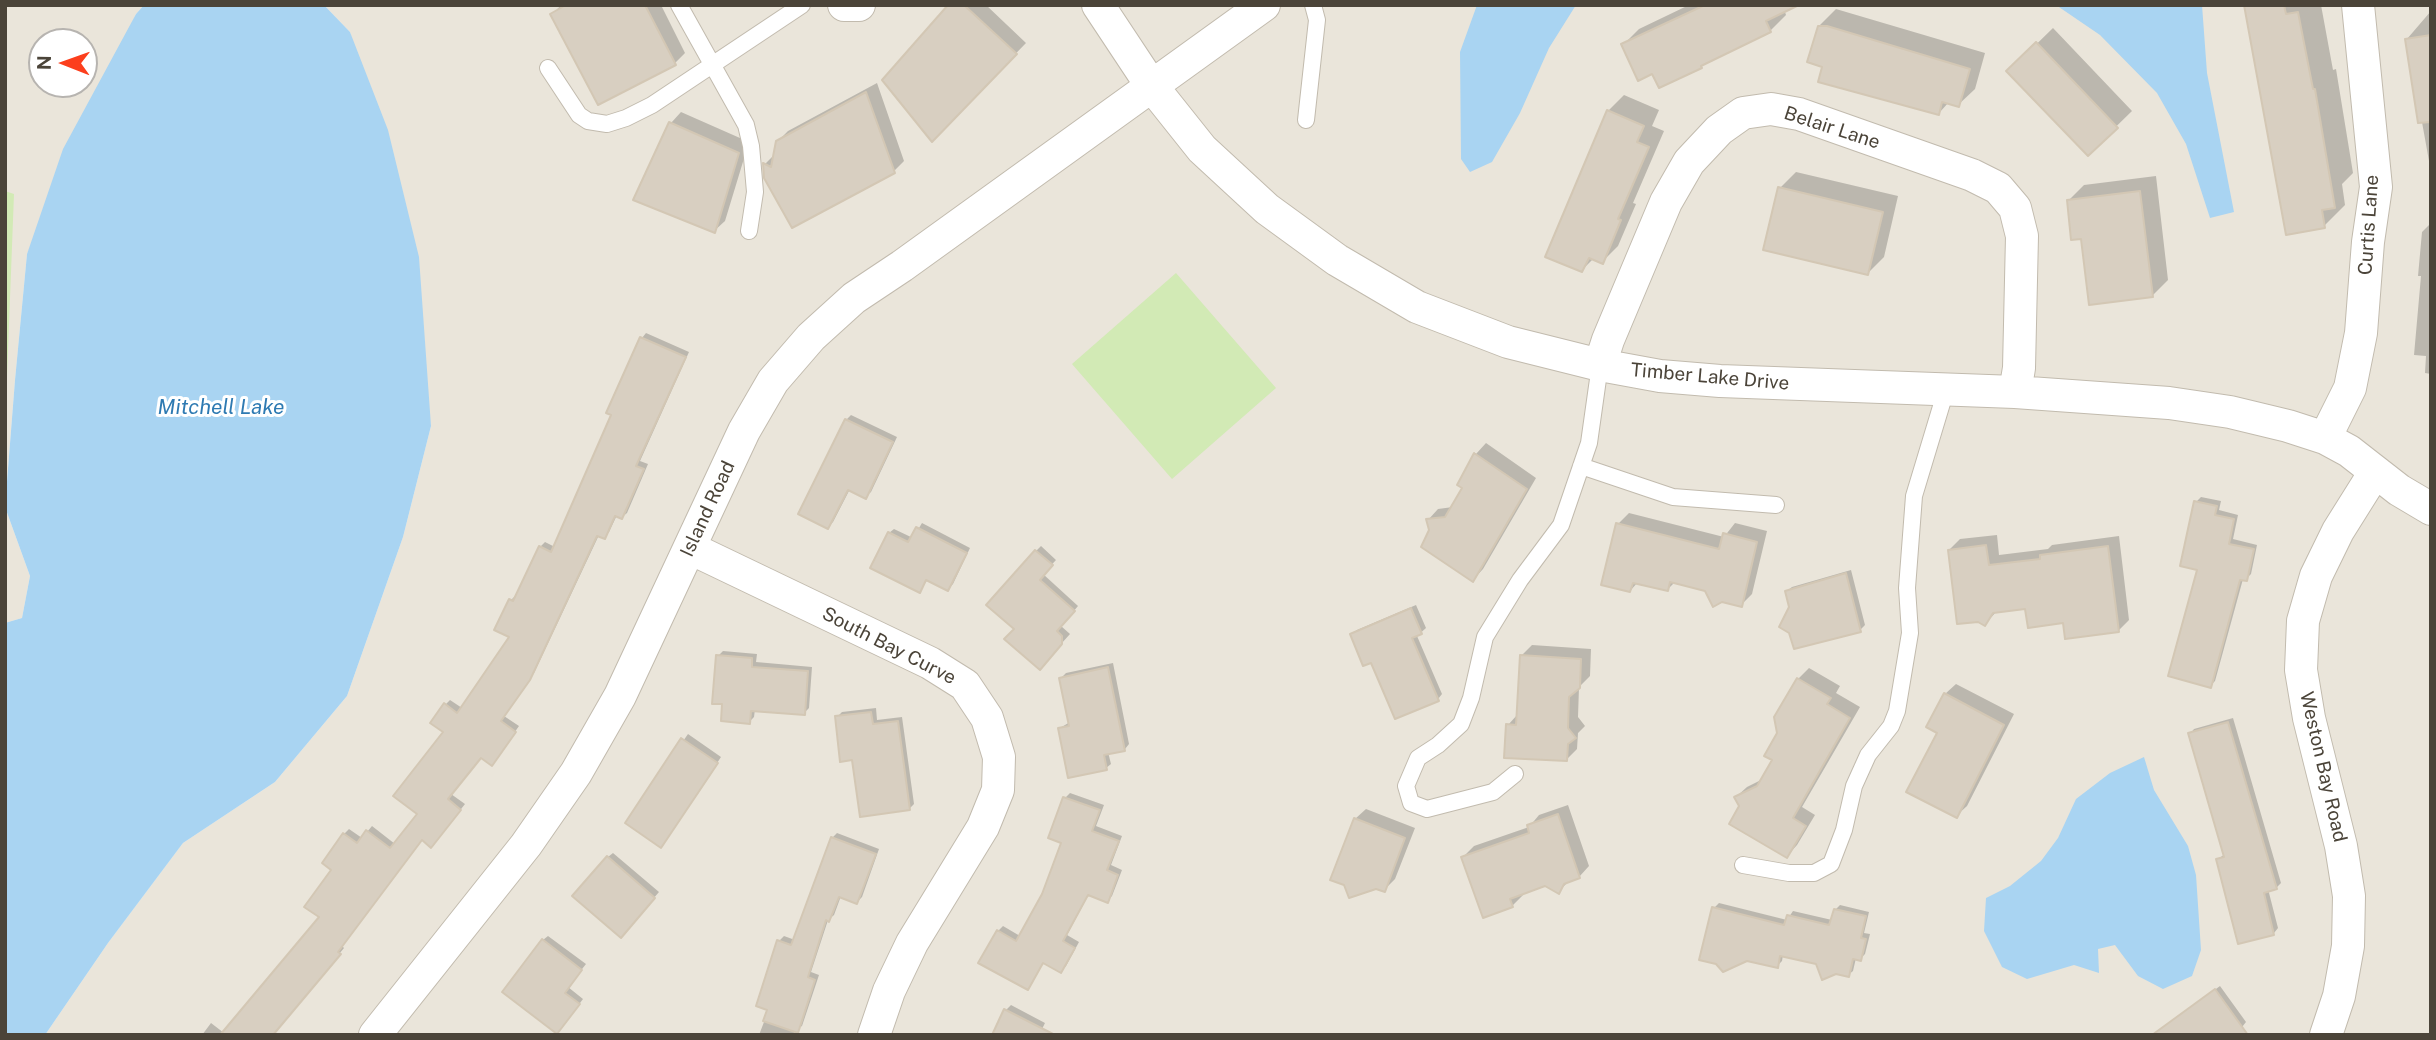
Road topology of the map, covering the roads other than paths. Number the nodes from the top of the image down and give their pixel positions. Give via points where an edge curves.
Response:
1 (679, 5) edge
2 (802, 5) edge
3 (844, 5) edge
4 (859, 5) edge
5 (1098, 5) edge
6 (1264, 5) edge
7 (1312, 5) edge
8 (2358, 5) edge
9 (711, 66) junction
10 (548, 68) dead end
11 (1151, 85) junction
12 (1306, 120) dead end
13 (749, 231) dead end
14 (1600, 366) junction
15 (1946, 390) junction
16 (2015, 392) junction
17 (2325, 438) junction
18 (1581, 466) junction
19 (2375, 472) junction
20 (1776, 505) dead end
21 (2431, 509) edge
22 (690, 548) junction
23 (1515, 774) dead end
24 (1743, 865) dead end
25 (375, 1035) edge
26 (874, 1035) edge
27 (2326, 1035) edge

1 - 9 lane
2 - 9 lane
3 - 4 street
5 - 11 street, Timber Lake Drive
6 - 11 street, Island Road
7 - 12 lane via 1317,20
8 - 17 street, Curtis Lane via 2376,187 2361,333 2350,388
9 - 10 lane via 652,105 607,124 579,115
9 - 13 lane via 746,125 751,146 755,192
11 - 14 street, Timber Lake Drive via 1202,149 1267,209 1337,260 1417,307 1508,342
11 - 22 street, Island Road via 854,298 811,337 773,381 744,431
14 - 15 street, Timber Lake Drive via 1720,381
14 - 16 street, Belair Lane via 1666,202 1689,162 1743,113 1771,109 1811,118 1998,188 2015,208 2022,236 2020,368
14 - 18 lane via 1589,443
15 - 16 street, Timber Lake Drive
15 - 24 lane via 1913,496 1907,588 1910,633 1897,712 1854,786 1831,864 1814,873
16 - 17 street, Timber Lake Drive via 2230,412
17 - 19 street, Timber Lake Drive
18 - 20 lane via 1672,496
18 - 23 lane via 1561,525 1485,637 1461,723 1418,758 1406,786 1411,803 1427,809 1493,792
19 - 21 street, Timber Lake Drive
19 - 27 street, Weston Bay Road via 2316,576 2303,621 2305,694 2349,896 2348,946
22 - 25 street, Island Road via 620,696 576,773 526,845
22 - 26 street, South Bay Curve via 930,663 965,685 987,718 999,757 999,790 983,827 912,943

